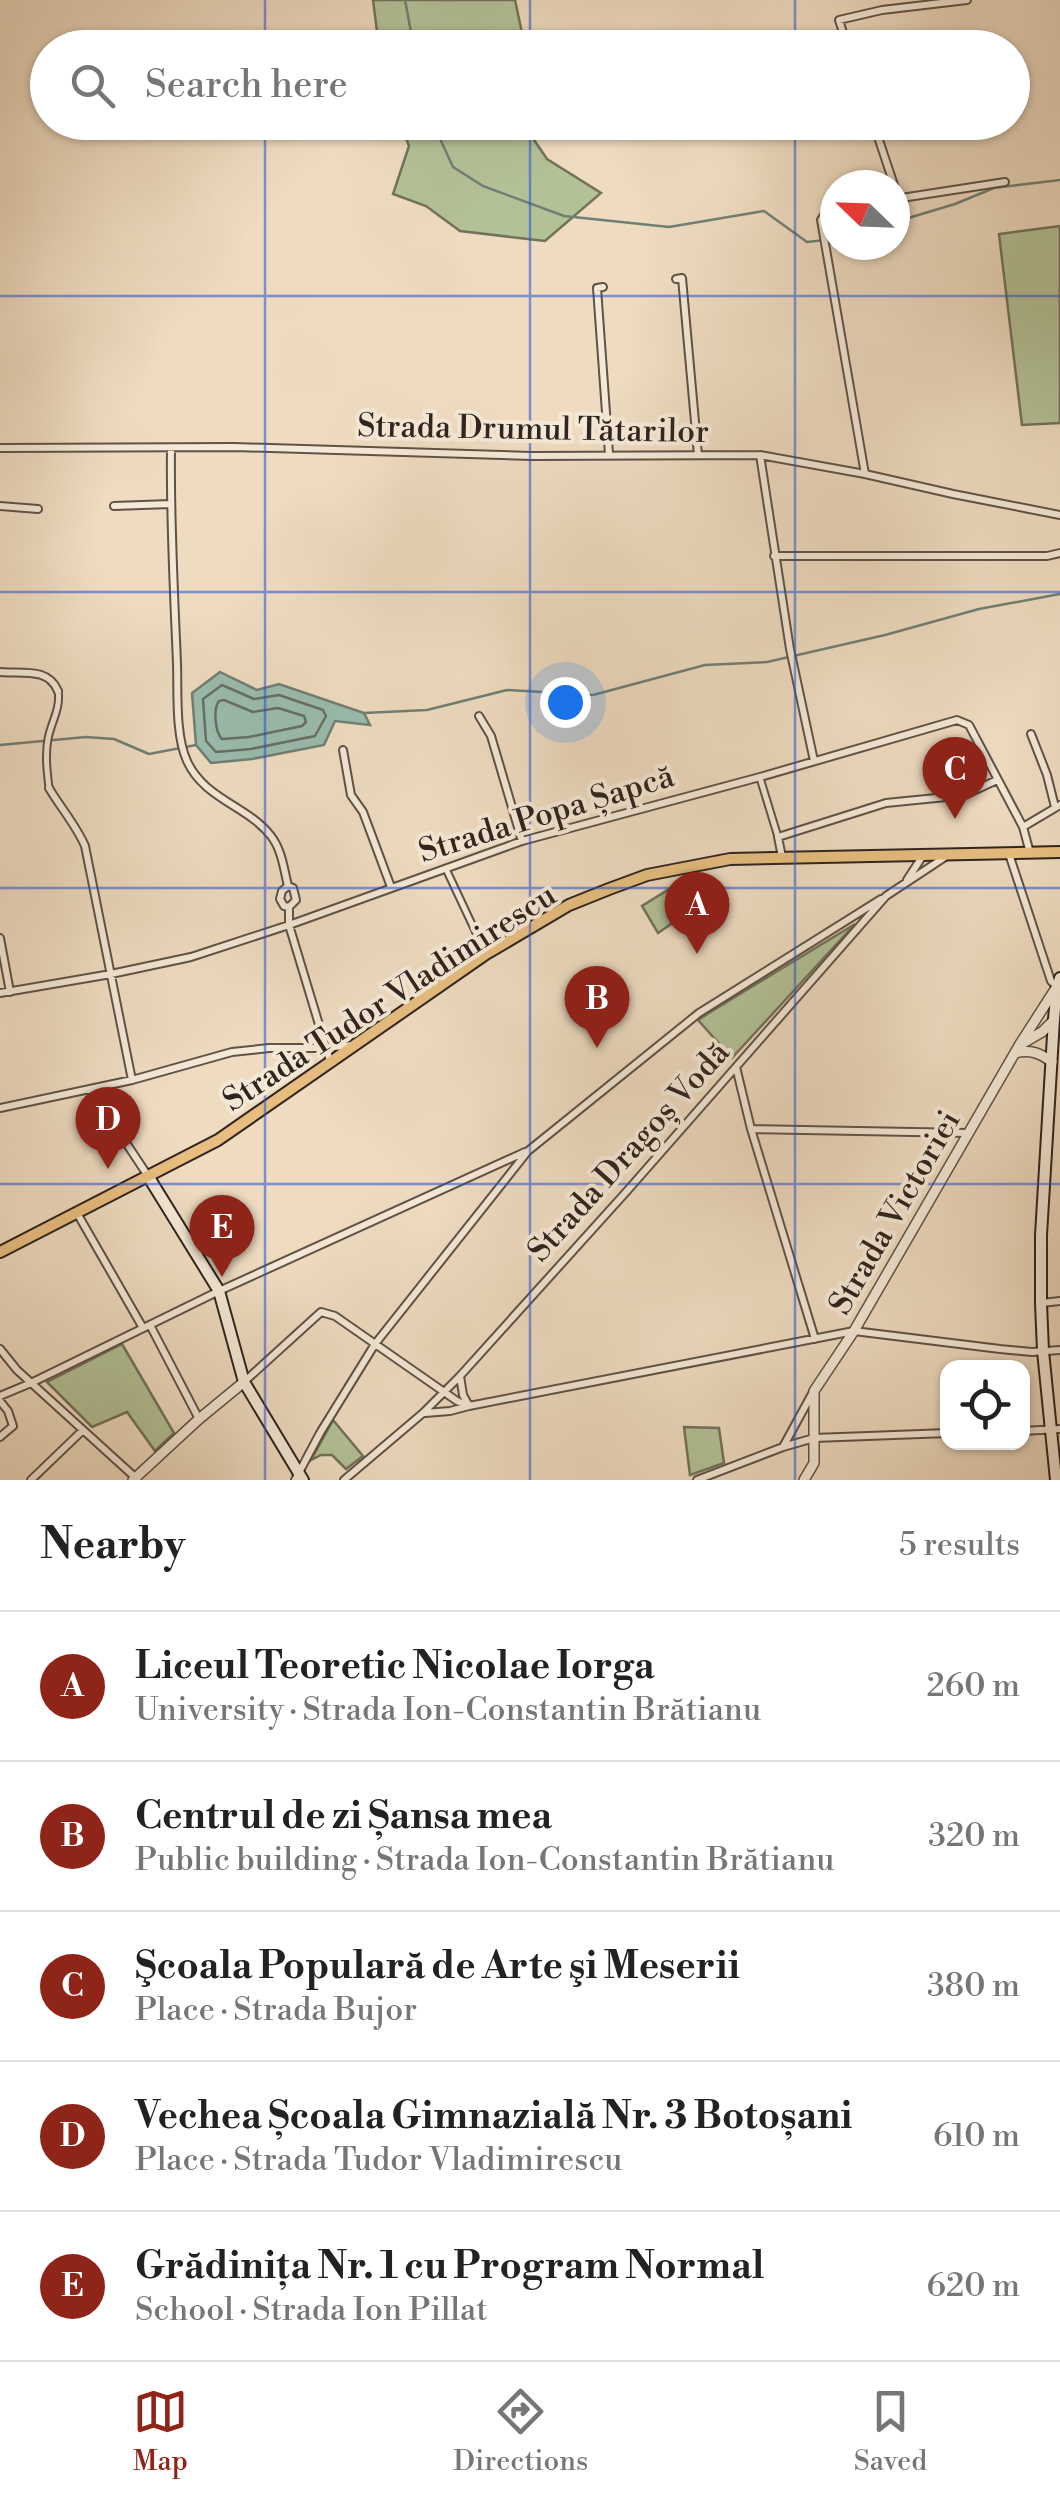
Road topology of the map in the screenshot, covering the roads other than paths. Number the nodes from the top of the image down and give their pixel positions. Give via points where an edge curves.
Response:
1 (967, 0) edge
2 (842, 30) edge
3 (879, 140) edge
4 (889, 170) edge
5 (1005, 182) dead end
6 (910, 197) edge
7 (828, 260) edge
8 (676, 279) dead end
9 (604, 288) dead end
10 (0, 448) edge
11 (170, 448) junction
12 (609, 454) junction
13 (698, 455) junction
14 (760, 456) junction
15 (865, 474) junction
16 (170, 504) junction
17 (0, 506) edge
18 (114, 506) dead end
19 (38, 509) dead end
20 (1060, 515) edge
21 (1060, 553) edge
22 (774, 556) junction
23 (0, 672) edge
24 (58, 692) joint
25 (479, 716) dead end
26 (1032, 734) dead end
27 (343, 750) dead end
28 (814, 761) junction
29 (1060, 769) edge
30 (1047, 774) junction
31 (760, 777) junction
32 (997, 780) junction
33 (49, 788) joint
34 (1058, 806) edge
35 (1023, 827) junction
36 (778, 837) junction
37 (522, 841) junction
38 (1060, 852) edge
39 (1030, 853) junction
40 (1009, 854) junction
41 (948, 855) junction
42 (922, 856) junction
43 (782, 857) junction
44 (446, 868) junction
45 (904, 883) junction
46 (288, 886) junction
47 (390, 887) junction
48 (886, 896) junction
49 (289, 907) junction
50 (290, 925) junction
51 (0, 938) edge
52 (486, 954) junction
53 (111, 974) junction
54 (1058, 982) edge
55 (10, 992) junction
56 (0, 993) edge
57 (1054, 1019) junction
58 (355, 1044) junction
59 (324, 1048) junction
60 (1018, 1049) junction
61 (1056, 1061) edge
62 (330, 1062) junction
63 (736, 1067) junction
64 (132, 1080) junction
65 (91, 1090) junction
66 (0, 1108) edge
67 (1047, 1116) junction
68 (1060, 1116) edge
69 (751, 1129) junction
70 (969, 1133) junction
71 (528, 1151) junction
72 (489, 1166) junction
73 (148, 1176) junction
74 (498, 1186) junction
75 (77, 1212) junction
76 (0, 1252) edge
77 (219, 1290) junction
78 (1060, 1302) edge
79 (1041, 1303) junction
80 (146, 1326) junction
81 (854, 1331) junction
82 (815, 1339) junction
83 (375, 1344) junction
84 (0, 1350) edge
85 (1060, 1350) edge
86 (1043, 1352) junction
87 (460, 1376) junction
88 (244, 1382) junction
89 (31, 1383) junction
90 (814, 1391) junction
91 (444, 1392) junction
92 (0, 1399) edge
93 (470, 1406) junction
94 (424, 1413) junction
95 (199, 1419) junction
96 (83, 1430) junction
97 (1055, 1430) edge
98 (1030, 1431) edge
99 (940, 1433) edge
100 (0, 1437) edge
101 (814, 1438) junction
102 (783, 1446) junction
103 (299, 1478) edge
104 (136, 1479) edge
105 (31, 1480) edge
106 (344, 1480) edge
107 (697, 1480) edge
108 (804, 1480) edge
109 (1056, 1480) edge

1 - 2 street via 839,20
3 - 4 street
5 - 6 street
7 - 15 street
8 - 13 street via 683,284
9 - 12 street via 597,288
10 - 11 street, Strada Drumul Tătarilor
11 - 12 street, Strada Drumul Tătarilor
11 - 16 street
12 - 13 street, Strada Drumul Tătarilor
13 - 14 street, Strada Drumul Tătarilor
14 - 15 street, Strada Drumul Tătarilor
14 - 22 street
15 - 20 street, Strada Drumul Tătarilor
16 - 18 street
16 - 46 street via 185,758 198,780 271,836
17 - 19 street
21 - 22 street
22 - 28 street
23 - 24 street via 47,676
24 - 33 street via 48,738
25 - 37 street
26 - 30 street
27 - 47 street via 352,796
28 - 31 street, Strada Popa Șapcă
28 - 32 street, Strada Popa Șapcă via 957,720 969,725
29 - 30 street
30 - 34 street
31 - 36 street
31 - 37 street, Strada Popa Șapcă
32 - 35 street, Strada Popa Șapcă
32 - 36 street via 971,792 886,804
33 - 53 street via 84,846
34 - 35 street
35 - 39 street, Strada Popa Șapcă
36 - 43 street
37 - 44 street, Strada Popa Șapcă
38 - 39 main road, Strada Tudor Vladimirescu
39 - 40 main road, Strada Tudor Vladimirescu
40 - 41 main road, Strada Tudor Vladimirescu
40 - 54 street via 1050,980
41 - 42 main road, Strada Tudor Vladimirescu
41 - 45 street, Strada Dragoș Vodă
42 - 43 main road, Strada Tudor Vladimirescu
42 - 45 street
43 - 52 main road, Strada Tudor Vladimirescu via 647,875 569,906
44 - 47 street, Strada Popa Șapcă
44 - 52 street
45 - 48 street, Strada Dragoș Vodă
46 - 49 street via 296,900
46 - 49 street via 280,898
47 - 50 street, Strada Popa Șapcă
48 - 63 street, Strada Dragoș Vodă
48 - 71 street via 699,1012
49 - 50 street
50 - 53 street, Strada Popa Șapcă
50 - 59 street
51 - 55 street
52 - 58 main road, Strada Tudor Vladimirescu
53 - 55 street, Strada Popa Șapcă
53 - 64 street
54 - 57 main road
54 - 60 street, Strada Victoriei
55 - 56 street, Strada Popa Șapcă
57 - 60 street
57 - 61 main road
58 - 59 street
58 - 62 main road, Strada Tudor Vladimirescu
59 - 62 street
59 - 64 street via 232,1052
60 - 61 street
60 - 70 street, Strada Victoriei
61 - 67 main road
62 - 73 main road, Strada Tudor Vladimirescu via 218,1140
63 - 69 street
63 - 87 street, Strada Dragoș Vodă
64 - 65 street
65 - 66 street
65 - 73 street
67 - 68 street
67 - 79 main road
69 - 70 street
69 - 82 street
70 - 81 street, Strada Victoriei
71 - 72 street
71 - 74 street
72 - 74 street
72 - 77 street
73 - 75 main road, Strada Tudor Vladimirescu
73 - 77 main road
74 - 83 street
75 - 76 main road, Strada Tudor Vladimirescu
75 - 80 street
77 - 80 street
77 - 88 main road
78 - 79 street
79 - 86 main road
80 - 89 street
80 - 95 street
81 - 82 street
81 - 86 street
81 - 90 street, Strada Victoriei
82 - 93 street
83 - 88 street via 321,1312
83 - 91 street
83 - 103 street
84 - 89 street
85 - 86 street
86 - 97 main road
87 - 91 street, Strada Dragoș Vodă
87 - 93 street
88 - 95 street
88 - 103 main road
89 - 92 street
89 - 96 street
90 - 101 street
90 - 102 street
91 - 93 street
91 - 94 street, Strada Dragoș Vodă
92 - 100 street via 13,1426
93 - 94 street
94 - 106 street, Strada Dragoș Vodă
95 - 104 street
96 - 104 street
96 - 105 street
97 - 98 street
97 - 109 main road
99 - 101 street
101 - 102 street
101 - 108 street via 814,1463
102 - 107 street

